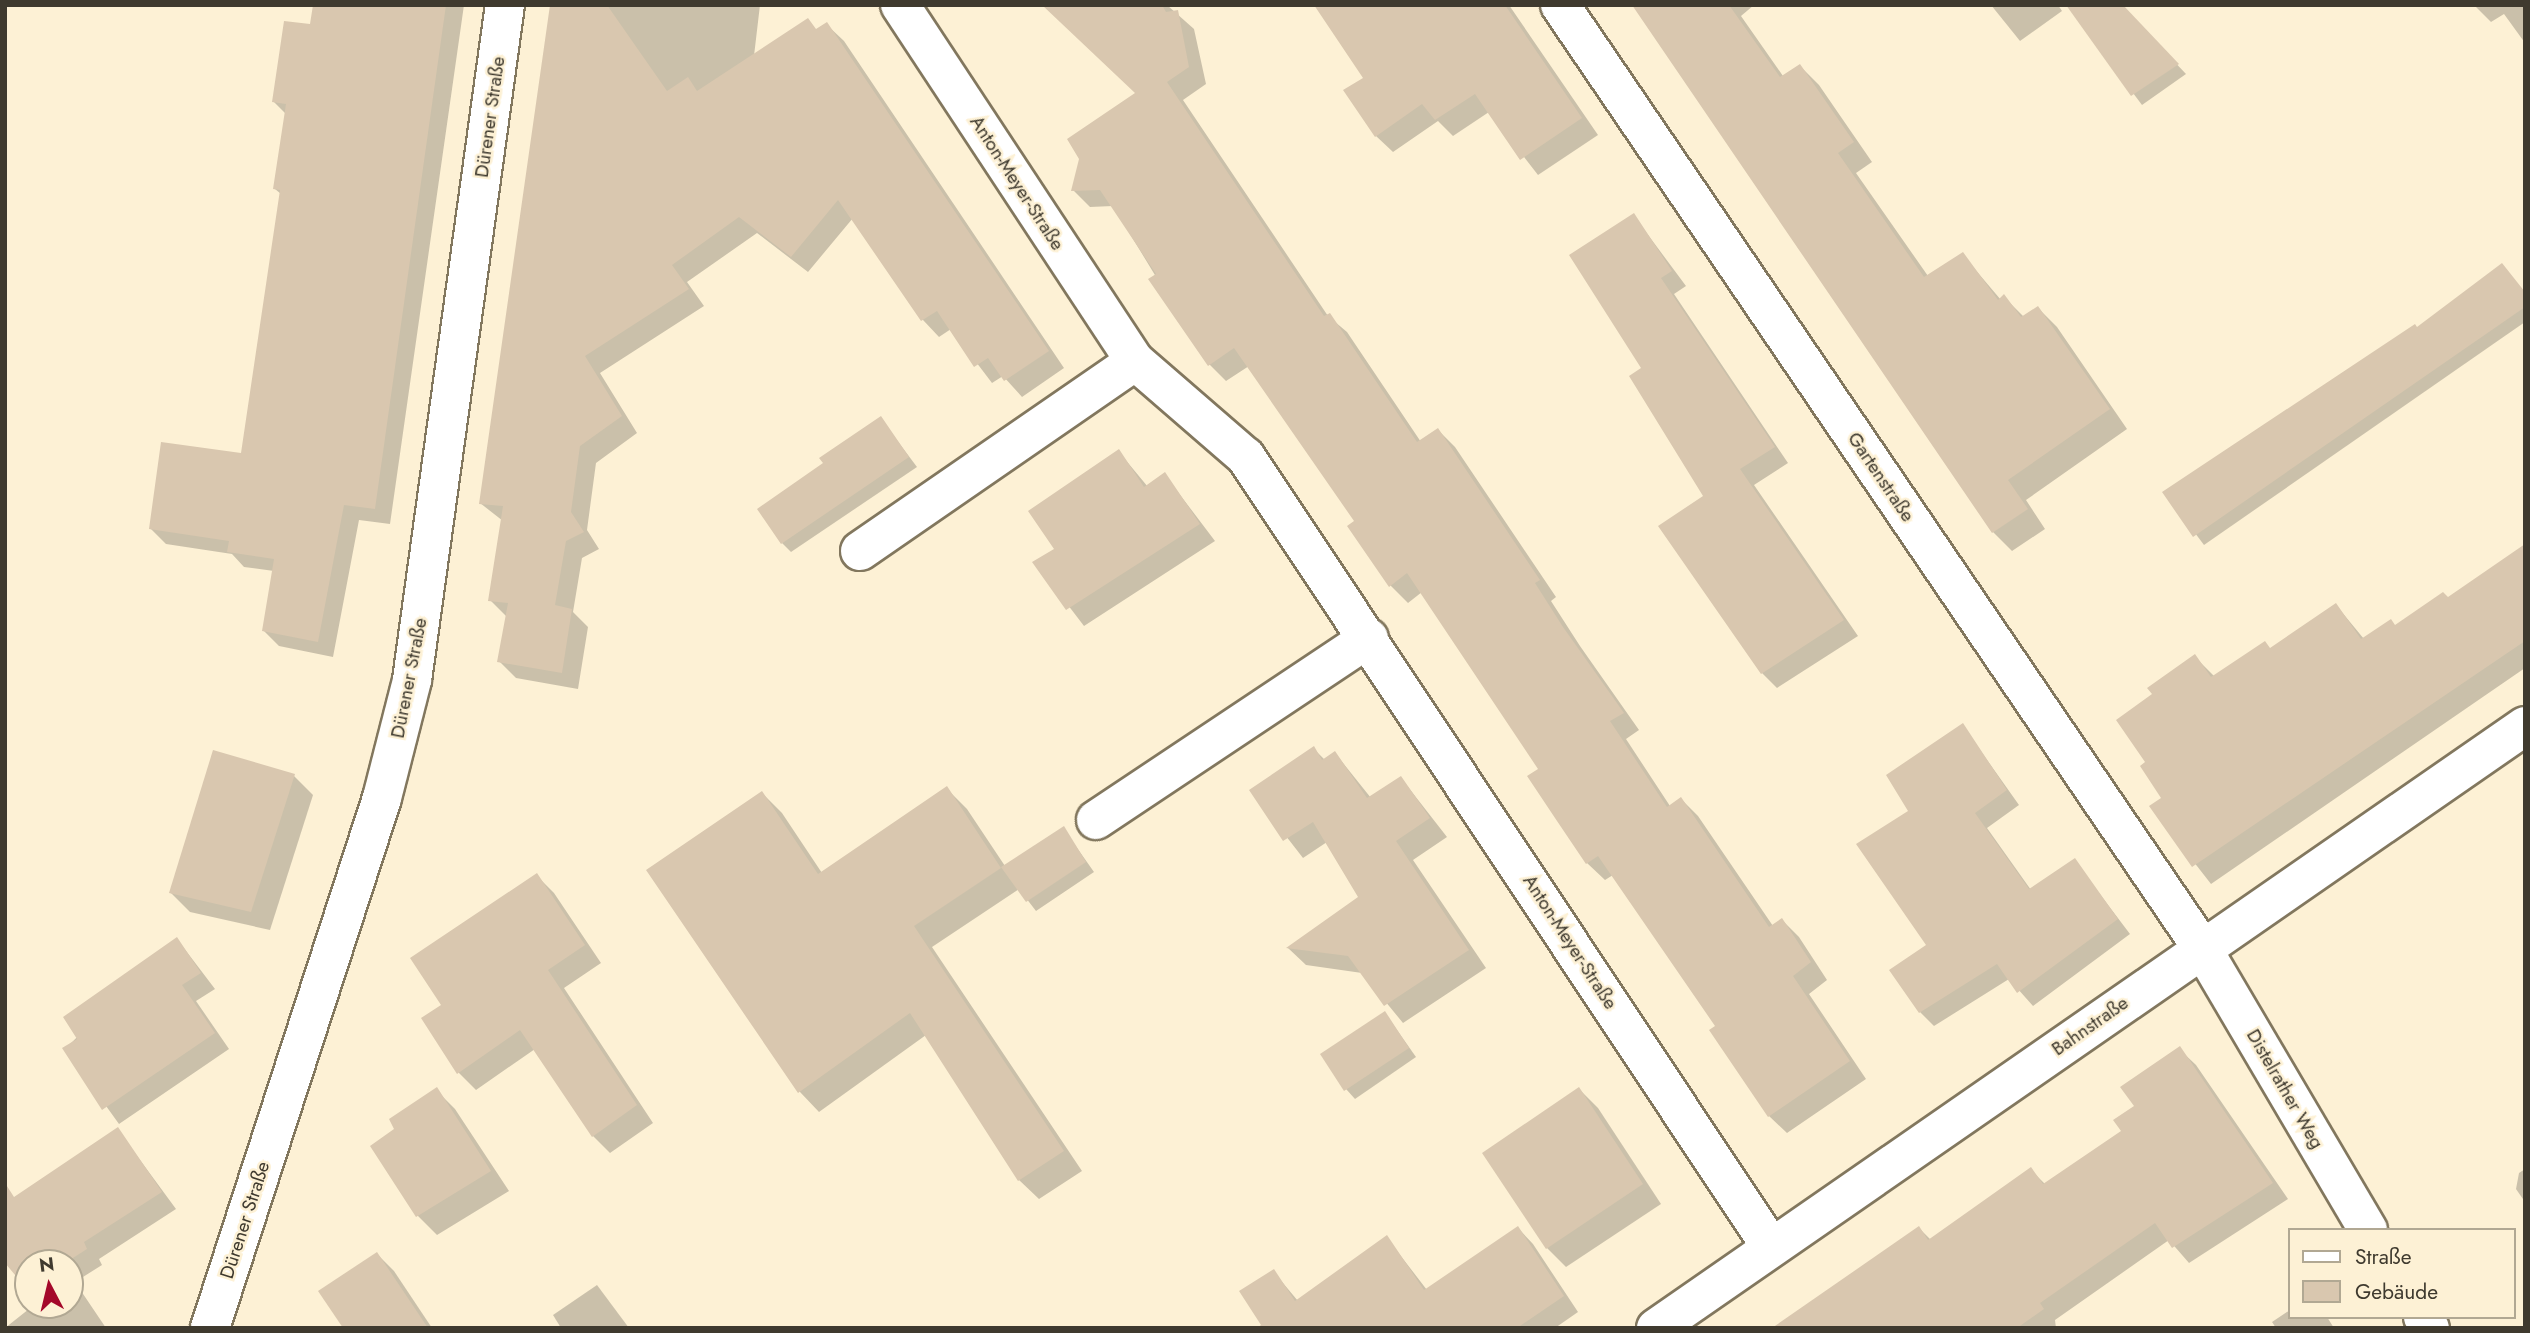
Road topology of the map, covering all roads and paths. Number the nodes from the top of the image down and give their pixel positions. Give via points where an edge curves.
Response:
1 (505, 5) edge
2 (900, 5) edge
3 (1560, 5) edge
4 (1135, 361) junction
5 (860, 551) dead end
6 (1369, 638) junction
7 (2525, 726) edge
8 (1096, 820) dead end
9 (2202, 948) junction
10 (2367, 1228) edge
11 (1771, 1247) junction
12 (210, 1328) edge
13 (1656, 1328) edge

1 - 12 street, Dürener Straße via 412,680 382,798
2 - 4 street, Anton-Meyer-Straße
3 - 9 street, Gartenstraße
4 - 5 street
4 - 6 street, Anton-Meyer-Straße via 1246,457
6 - 8 street
6 - 11 street, Anton-Meyer-Straße
7 - 9 street, Bahnstraße
9 - 10 street, Distelrather Weg
9 - 11 street, Bahnstraße
11 - 13 street, Bahnstraße

